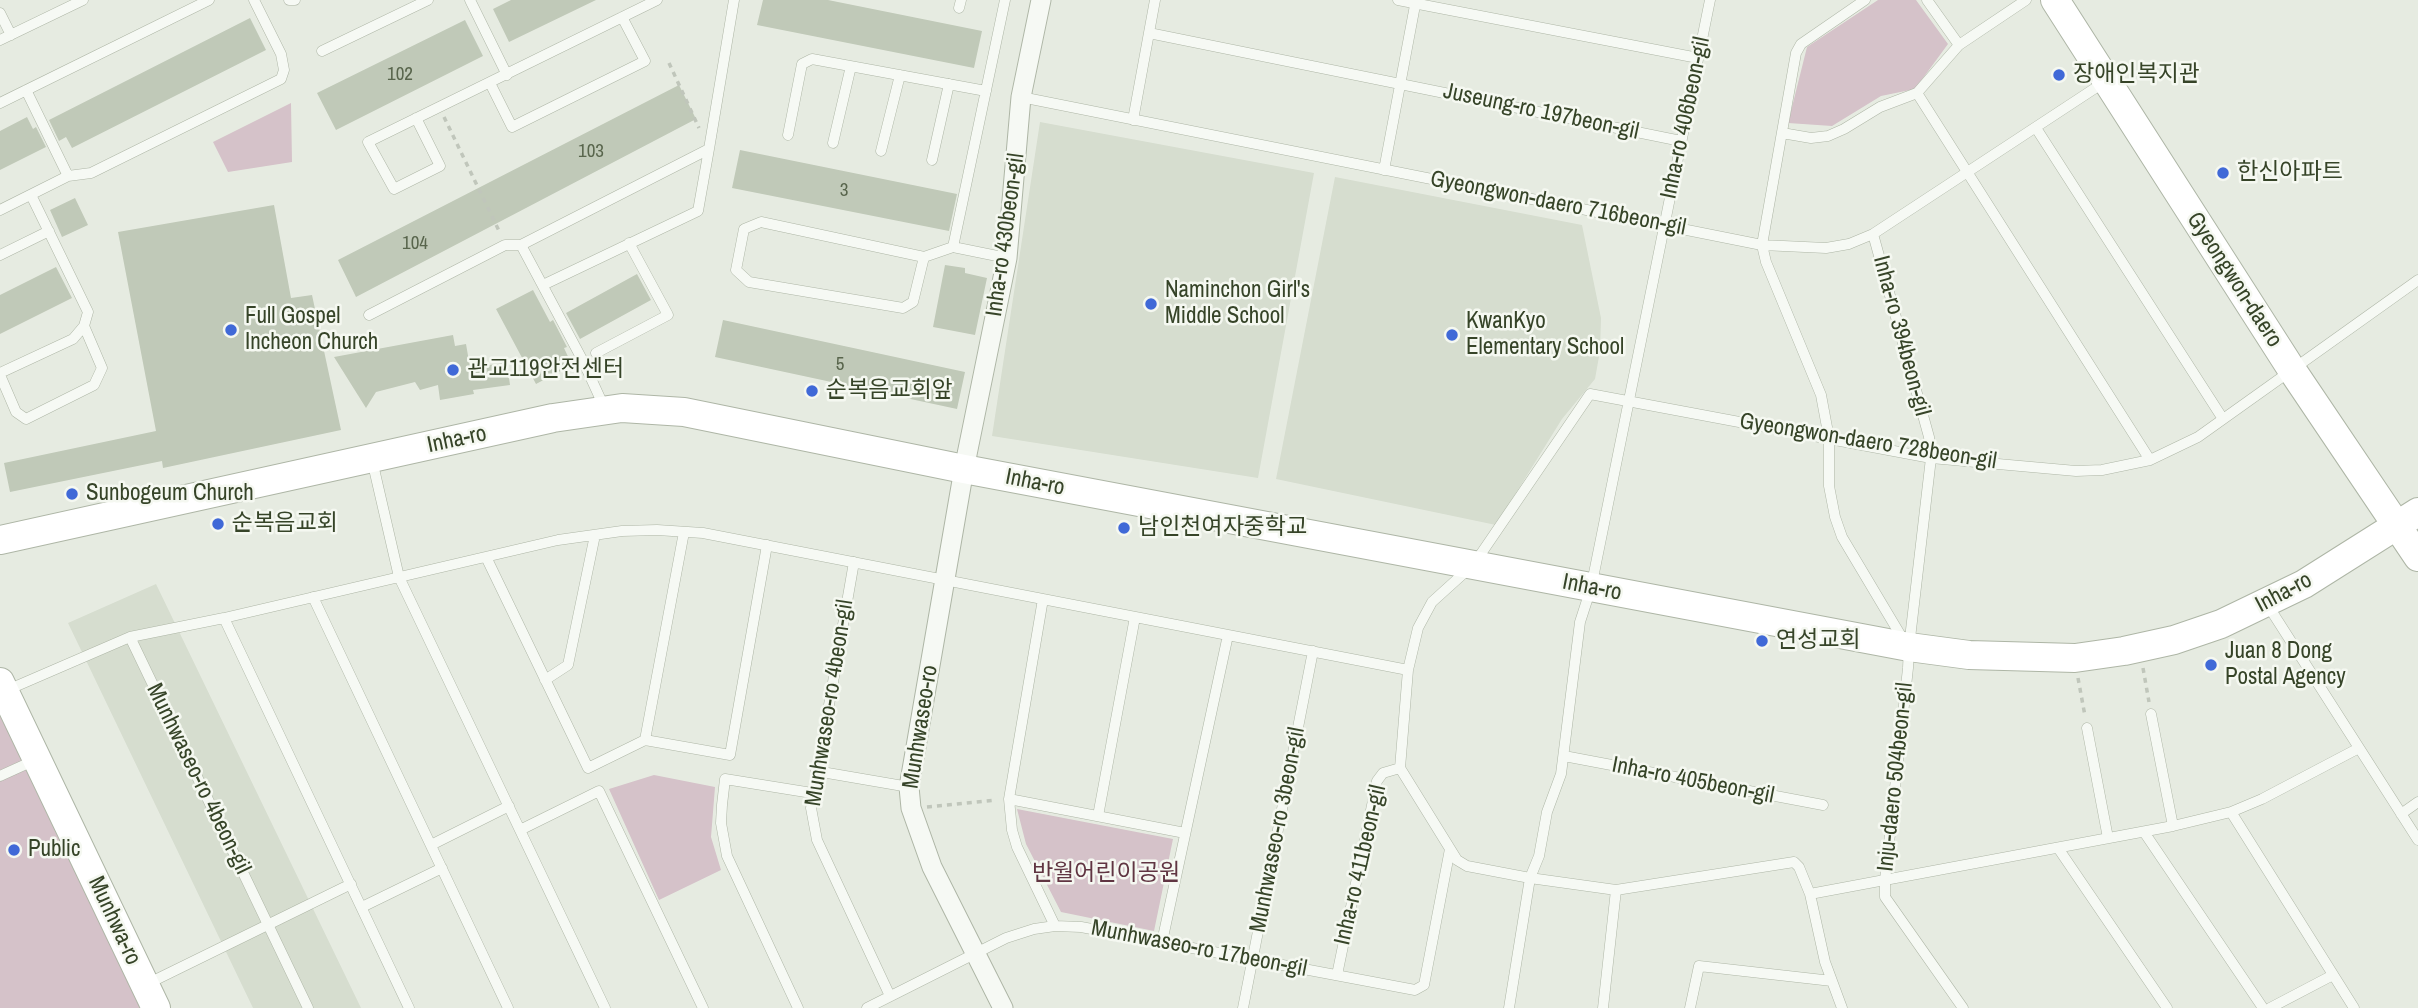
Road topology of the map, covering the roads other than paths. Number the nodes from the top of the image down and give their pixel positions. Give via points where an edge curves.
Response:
1 (83, 0) edge
2 (209, 0) edge
3 (254, 0) edge
4 (289, 0) edge
5 (295, 0) edge
6 (428, 0) edge
7 (470, 0) edge
8 (657, 0) edge
9 (734, 0) edge
10 (1005, 0) edge
11 (1041, 0) edge
12 (1155, 0) edge
13 (1398, 0) edge
14 (1710, 0) edge
15 (1865, 0) edge
16 (1927, 0) edge
17 (2026, 0) edge
18 (2055, 0) edge
19 (1415, 2) edge
20 (0, 13) edge
21 (622, 17) junction
22 (1149, 33) junction
23 (11, 35) junction
24 (0, 40) edge
25 (1959, 45) junction
26 (322, 51) dead end
27 (1698, 58) junction
28 (851, 66) junction
29 (507, 75) junction
30 (900, 75) junction
31 (2106, 81) junction
32 (490, 83) junction
33 (949, 84) junction
34 (1400, 84) junction
35 (26, 90) junction
36 (986, 91) junction
37 (1917, 93) junction
38 (1021, 97) junction
39 (0, 103) edge
40 (416, 118) junction
41 (1133, 120) junction
42 (2035, 128) junction
43 (1782, 133) junction
44 (788, 135) dead end
45 (1681, 141) junction
46 (833, 143) dead end
47 (709, 149) junction
48 (881, 151) dead end
49 (932, 160) dead end
50 (1384, 170) junction
51 (1968, 173) junction
52 (68, 176) junction
53 (31, 195) junction
54 (0, 210) edge
55 (1664, 225) junction
56 (48, 231) junction
57 (1873, 234) junction
58 (629, 243) junction
59 (1762, 245) junction
60 (521, 246) junction
61 (953, 247) junction
62 (0, 255) edge
63 (924, 257) junction
64 (1007, 258) junction
65 (2418, 280) edge
66 (543, 285) junction
67 (369, 315) dead end
68 (84, 326) junction
69 (596, 353) dead end
70 (2292, 370) junction
71 (0, 374) edge
72 (1628, 401) junction
73 (605, 409) junction
74 (2223, 419) junction
75 (1829, 438) junction
76 (1931, 457) junction
77 (371, 458) junction
78 (2150, 460) junction
79 (964, 469) junction
80 (2408, 519) edge
81 (684, 532) junction
82 (595, 535) junction
83 (0, 541) edge
84 (767, 545) junction
85 (486, 557) junction
86 (2418, 557) edge
87 (854, 562) junction
88 (1474, 565) junction
89 (399, 577) junction
90 (945, 580) junction
91 (1591, 588) junction
92 (313, 597) junction
93 (1043, 599) junction
94 (2267, 603) junction
95 (1135, 617) junction
96 (224, 618) junction
97 (1228, 635) junction
98 (130, 637) junction
99 (1909, 648) junction
100 (1312, 651) junction
101 (1408, 670) junction
102 (545, 680) junction
103 (2, 687) edge
104 (2151, 714) road end
105 (2087, 728) road end
106 (645, 740) junction
107 (2359, 747) junction
108 (1563, 756) junction
109 (37, 759) junction
110 (1400, 768) junction
111 (816, 771) junction
112 (0, 776) edge
113 (909, 787) junction
114 (812, 793) junction
115 (1009, 799) junction
116 (2418, 802) edge
117 (509, 806) junction
118 (1823, 806) dead end
119 (2231, 812) junction
120 (2401, 814) junction
121 (1098, 816) junction
122 (2174, 826) junction
123 (520, 830) junction
124 (2144, 832) junction
125 (1185, 833) junction
126 (2108, 838) junction
127 (2418, 840) edge
128 (431, 845) junction
129 (2058, 848) junction
130 (1450, 849) junction
131 (442, 868) junction
132 (1530, 878) junction
133 (1885, 880) junction
134 (351, 884) junction
135 (1616, 890) junction
136 (1810, 894) junction
137 (362, 907) junction
138 (268, 925) junction
139 (1055, 926) junction
140 (1162, 942) junction
141 (976, 952) junction
142 (1252, 959) junction
143 (1337, 975) junction
144 (2333, 975) junction
145 (1832, 981) junction
146 (150, 996) edge
147 (890, 996) junction
148 (308, 1008) edge
149 (409, 1008) edge
150 (508, 1008) edge
151 (605, 1008) edge
152 (703, 1008) edge
153 (798, 1008) edge
154 (867, 1008) edge
155 (1003, 1008) edge
156 (1242, 1008) edge
157 (1510, 1008) edge
158 (1602, 1008) edge
159 (1690, 1008) edge
160 (1842, 1008) edge
161 (1963, 1008) edge
162 (2167, 1008) edge
163 (2263, 1008) edge
164 (2270, 1008) edge
165 (2354, 1008) edge

1 - 23 lane
2 - 35 lane
3 - 52 lane via 281,54 281,79 91,173
4 - 5 lane
6 - 26 lane
7 - 29 lane
8 - 21 lane
9 - 47 lane
10 - 36 lane
11 - 38 street, Inha-ro 430beon-gil
12 - 22 lane
13 - 19 lane
14 - 27 lane, Inha-ro 406beon-gil
15 - 43 lane via 1801,44
16 - 25 lane
17 - 25 lane
18 - 31 main road, Gyeongwon-daero
19 - 27 lane
19 - 34 lane
20 - 23 lane
21 - 29 lane
21 - 32 lane via 645,61 512,127
22 - 34 lane, Juseung-ro 197beon-gil
22 - 41 lane
23 - 24 lane
25 - 37 lane
27 - 45 lane, Inha-ro 406beon-gil
28 - 30 lane
28 - 44 lane via 812,59 802,64
28 - 46 lane
29 - 32 lane
30 - 33 lane
30 - 48 lane
31 - 42 lane, Gyeongwon-daero 716beon-gil
31 - 70 main road, Gyeongwon-daero
32 - 40 lane
33 - 36 lane
33 - 49 lane
34 - 45 lane, Juseung-ro 197beon-gil
34 - 50 lane
35 - 39 lane
35 - 52 lane
36 - 61 lane
37 - 43 lane via 1828,136
37 - 51 lane
38 - 41 lane, Gyeongwon-daero 716beon-gil
38 - 64 street, Inha-ro 430beon-gil
40 - 40 lane via 368,142 394,189 440,166
41 - 50 lane, Gyeongwon-daero 716beon-gil
42 - 51 lane, Gyeongwon-daero 716beon-gil
42 - 74 lane
43 - 59 lane
45 - 55 lane, Inha-ro 406beon-gil
47 - 58 lane via 698,211
47 - 60 lane
50 - 55 lane, Gyeongwon-daero 716beon-gil
51 - 57 lane, Gyeongwon-daero 716beon-gil
51 - 78 lane
52 - 53 lane
53 - 54 lane
53 - 56 lane
55 - 59 lane, Gyeongwon-daero 716beon-gil
55 - 72 lane, Inha-ro 406beon-gil
56 - 62 lane
56 - 68 lane via 88,312
57 - 59 lane, Gyeongwon-daero 716beon-gil via 1826,248
57 - 76 lane, Inha-ro 394beon-gil
58 - 66 lane
58 - 69 lane via 668,315
59 - 75 lane via 1817,384
60 - 66 lane
60 - 67 lane via 505,245
61 - 63 lane
61 - 64 lane
63 - 63 lane via 913,302 903,308 749,282 736,270 744,229 761,222
64 - 79 street, Inha-ro 430beon-gil
65 - 70 lane, Gyeongwon-daero 728beon-gil
66 - 73 lane
68 - 71 lane via 73,338
68 - 71 lane via 102,368 94,385 26,419 16,412
70 - 74 lane, Gyeongwon-daero 728beon-gil
70 - 80 main road, Gyeongwon-daero
72 - 75 lane, Gyeongwon-daero 728beon-gil
72 - 88 lane via 1590,394
72 - 91 lane, Inha-ro 406beon-gil
73 - 77 main road, Inha-ro
73 - 79 main road, Inha-ro via 684,412
74 - 78 lane, Gyeongwon-daero 728beon-gil
75 - 76 lane, Gyeongwon-daero 728beon-gil
75 - 99 lane via 1829,486 1835,517 1849,549
76 - 78 lane, Gyeongwon-daero 728beon-gil via 2076,471
76 - 99 lane, Inha-ro 394beon-gil
77 - 83 main road, Inha-ro
77 - 89 lane
79 - 88 main road, Inha-ro
79 - 90 street, Munhwaseo-ro
80 - 86 main road, Gyeongwon-daero
80 - 94 main road, Inha-ro
81 - 82 lane
81 - 84 lane
81 - 106 lane
82 - 85 lane
82 - 102 lane via 568,664
84 - 87 lane
84 - 106 lane via 730,755
85 - 89 lane
85 - 102 lane
87 - 90 lane
87 - 111 lane, Munhwaseo-ro 4beon-gil
88 - 91 main road, Inha-ro
88 - 101 lane, Inha-ro 411beon-gil via 1432,602 1418,628
89 - 92 lane
89 - 117 lane
90 - 93 lane
90 - 113 street, Munhwaseo-ro
91 - 99 main road, Inha-ro
91 - 108 lane via 1580,622
92 - 96 lane
92 - 128 lane
93 - 95 lane
93 - 115 lane
94 - 99 main road, Inha-ro via 2174,640 2075,658
94 - 107 lane
95 - 97 lane
95 - 121 lane
96 - 98 lane
96 - 134 lane
97 - 100 lane
97 - 125 lane
98 - 103 lane
98 - 138 lane, Munhwaseo-ro 4beon-gil
99 - 133 lane, Inju-daero 504beon-gil
100 - 101 lane
100 - 142 lane, Munhwaseo-ro 3beon-gil
101 - 110 lane, Inha-ro 411beon-gil
102 - 106 lane via 587,768
103 - 109 main road, Munhwa-ro
104 - 122 lane
105 - 126 lane
107 - 119 lane
107 - 120 lane
108 - 118 lane, Inha-ro 405beon-gil
108 - 132 lane
109 - 112 lane
109 - 146 main road, Munhwa-ro
110 - 130 lane, Inha-ro 411beon-gil
110 - 143 lane, Inha-ro 411beon-gil via 1377,781
111 - 113 lane
111 - 114 lane, Munhwaseo-ro 4beon-gil
113 - 141 street, Munhwaseo-ro via 911,808 932,867
114 - 147 lane, Munhwaseo-ro 4beon-gil via 817,840
114 - 153 lane via 726,779 721,823 727,856
115 - 121 lane
115 - 139 lane via 1017,847
116 - 120 lane
117 - 123 lane
117 - 128 lane
119 - 122 lane
119 - 144 lane
120 - 127 lane
121 - 125 lane
122 - 124 lane
123 - 151 lane
123 - 152 lane via 599,791
124 - 126 lane
124 - 163 lane
125 - 140 lane
126 - 129 lane
128 - 131 lane
129 - 133 lane
129 - 162 lane
130 - 132 lane, Inha-ro 411beon-gil via 1467,866
130 - 143 lane, Munhwaseo-ro 17beon-gil via 1423,985 1415,990
131 - 137 lane
131 - 150 lane
132 - 135 lane, Inha-ro 411beon-gil
132 - 157 lane
133 - 136 lane
133 - 161 lane, Inju-daero 504beon-gil via 1885,897
134 - 137 lane
134 - 138 lane
135 - 136 lane, Inha-ro 411beon-gil via 1794,862
135 - 158 lane
136 - 145 lane, Inha-ro 411beon-gil
137 - 149 lane
138 - 146 lane
138 - 148 lane, Munhwaseo-ro 4beon-gil
139 - 140 lane, Munhwaseo-ro 17beon-gil
139 - 141 lane, Munhwaseo-ro 17beon-gil via 1006,938
140 - 142 lane, Munhwaseo-ro 17beon-gil
141 - 147 lane, Munhwaseo-ro 17beon-gil
141 - 155 street, Munhwaseo-ro
142 - 143 lane, Munhwaseo-ro 17beon-gil
142 - 156 lane, Munhwaseo-ro 3beon-gil
144 - 164 lane
144 - 165 lane
145 - 159 lane via 1699,966
145 - 160 lane, Inha-ro 411beon-gil
147 - 154 lane, Munhwaseo-ro 17beon-gil

